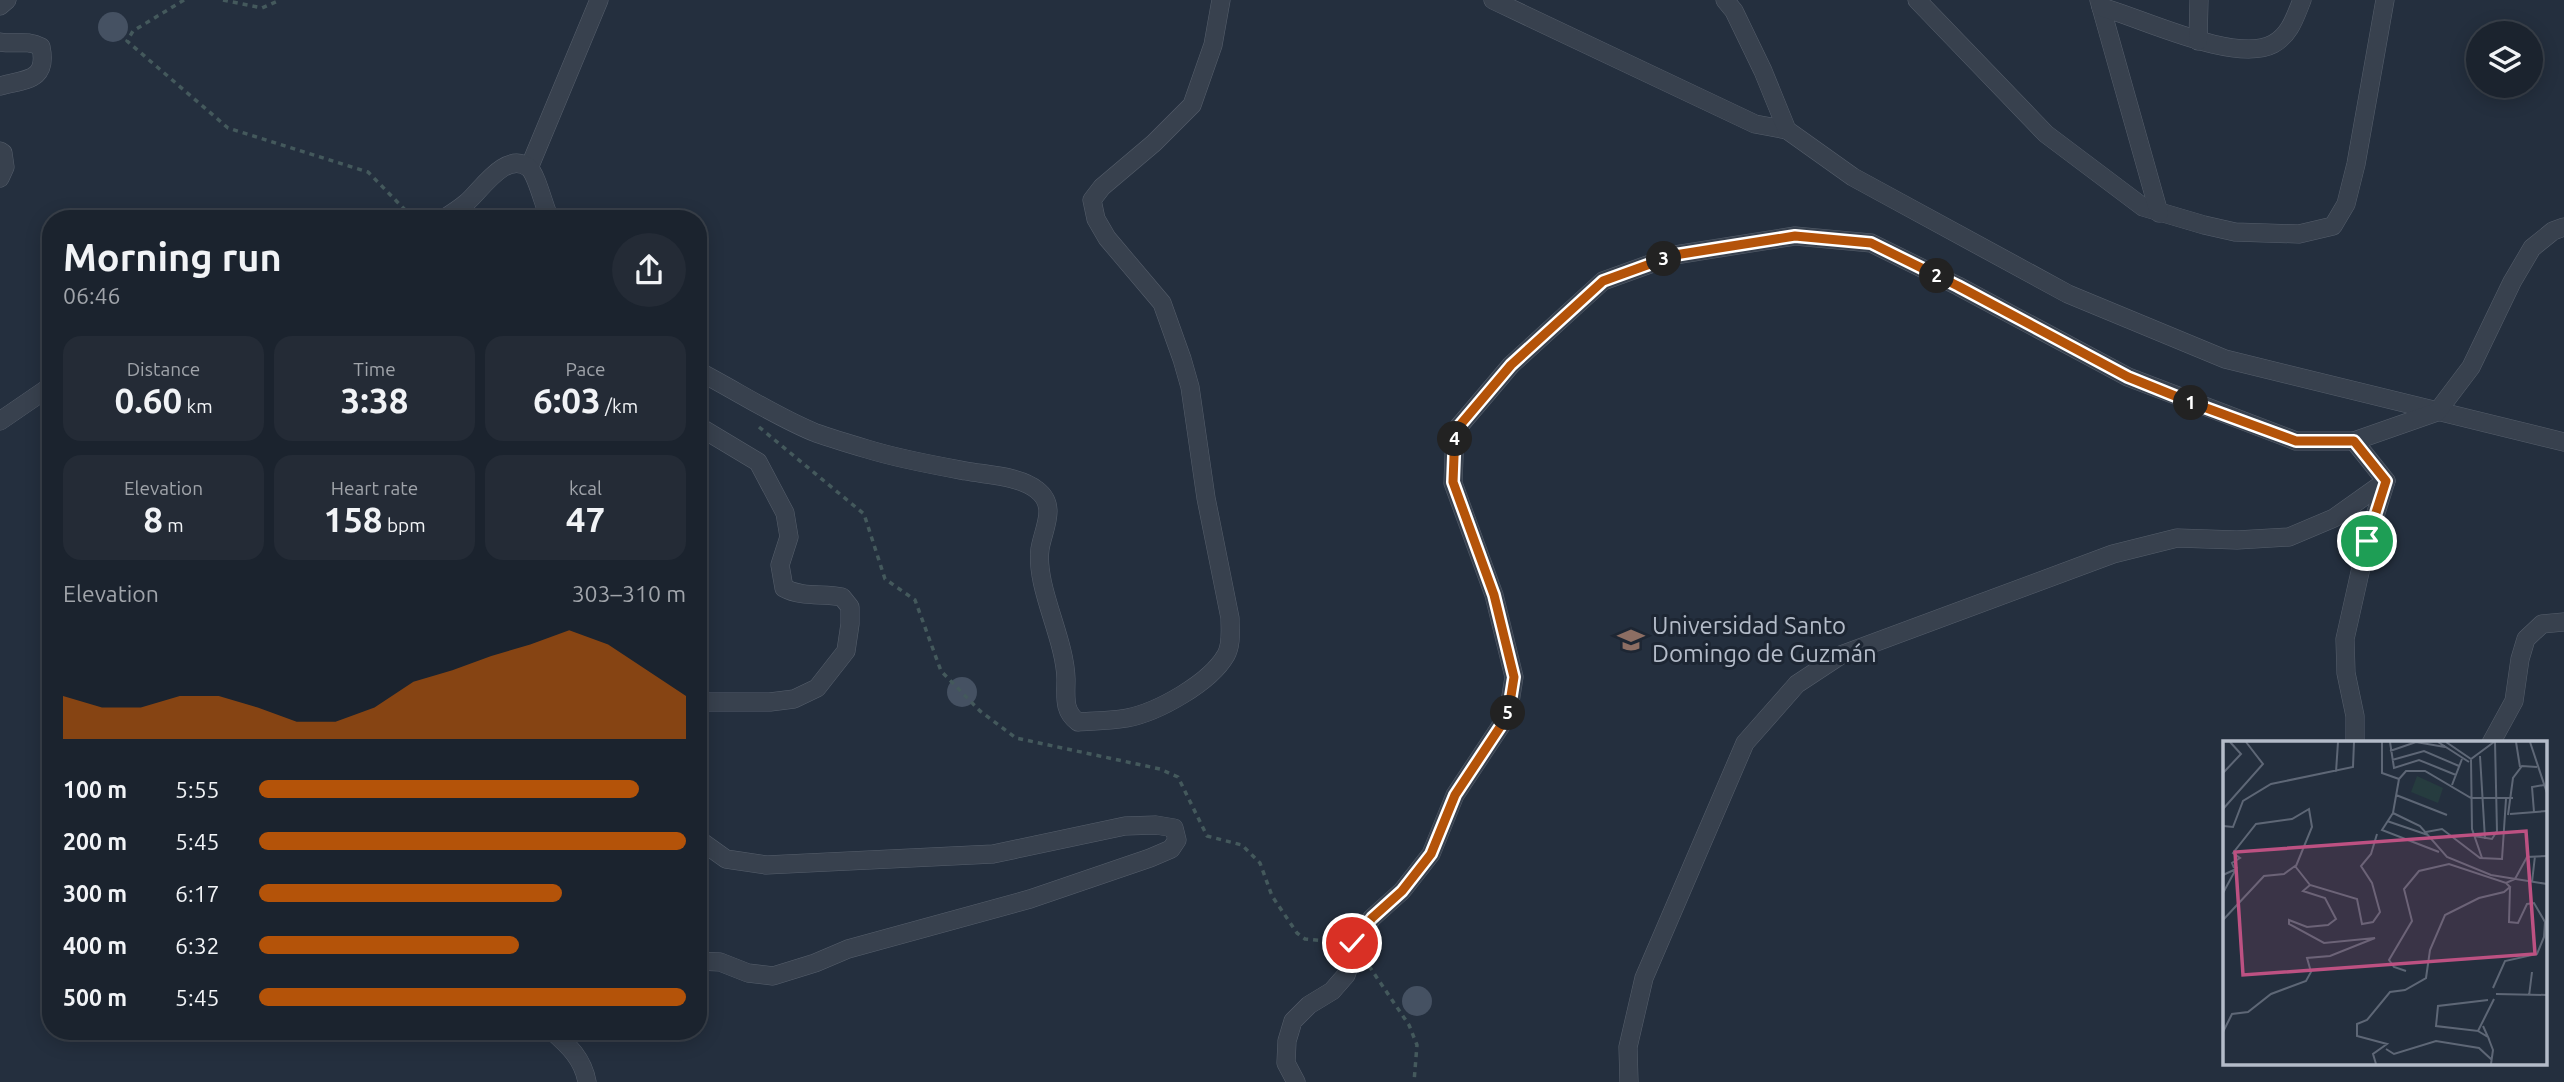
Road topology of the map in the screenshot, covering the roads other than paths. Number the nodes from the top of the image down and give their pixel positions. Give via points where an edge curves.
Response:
1 (7, 0) edge
2 (599, 0) edge
3 (1221, 0) edge
4 (1493, 0) edge
5 (1725, 0) edge
6 (1917, 0) edge
7 (2199, 0) edge
8 (2302, 0) edge
9 (2385, 0) edge
10 (2100, 3) edge
11 (0, 6) edge
12 (0, 41) edge
13 (2198, 41) junction
14 (0, 86) edge
15 (1787, 130) junction
16 (0, 151) edge
17 (529, 168) junction
18 (0, 178) edge
19 (456, 210) edge
20 (547, 210) edge
21 (2159, 213) junction
22 (2564, 227) edge
23 (707, 376) edge
24 (42, 392) edge
25 (2437, 411) junction
26 (0, 421) edge
27 (707, 431) edge
28 (2354, 441) junction
29 (2564, 442) edge
30 (2386, 481) junction
31 (2564, 622) edge
32 (707, 702) edge
33 (2355, 741) edge
34 (2492, 741) edge
35 (707, 845) edge
36 (707, 961) edge
37 (563, 1040) edge
38 (587, 1082) edge
39 (1296, 1082) edge
40 (1629, 1082) edge

1 - 11 street
2 - 17 street
3 - 23 street via 1213,45 1192,105 1092,200 1107,238 1162,303 1190,387 1230,618 1226,654 1212,673 1167,704 1128,718 1078,722 1069,715 1065,701 1062,650 1041,571 1048,507 1038,490 1019,481 921,463 815,432
4 - 15 street via 1755,124
5 - 15 street via 1763,71
6 - 21 street via 2046,134 2143,207
7 - 13 street
8 - 13 street via 2289,32 2274,44 2254,51
9 - 21 street via 2353,177 2346,204 2333,226 2299,234 2264,234
10 - 13 street
10 - 21 street
12 - 14 street via 30,41 40,47 44,61 33,77
15 - 25 street via 1853,177 2068,294 2225,359
16 - 18 street via 5,167
17 - 19 street via 521,164 497,170
17 - 20 street
22 - 25 street via 2532,248 2471,367
24 - 26 street
25 - 28 street
25 - 29 street
27 - 32 street via 758,462 785,513 789,537 780,565 783,589 808,596 842,597 849,607 850,624 846,651 817,688 794,699
28 - 30 street
28 - 39 street via 2296,441 2128,377 1871,243 1795,236 1675,255 1603,281 1511,365 1455,431 1453,482 1494,595 1514,677 1508,715 1455,795 1431,854 1352,943 1346,975 1293,1021 1286,1063
30 - 33 street via 2345,639
30 - 40 street via 2334,518 2289,537 2177,538 2113,554 1841,655 1797,684 1745,743 1644,978 1628,1047
31 - 34 street via 2542,624 2526,639 2514,701
35 - 36 street via 726,859 766,865 993,854 1091,832 1156,824 1174,828 1177,840 1171,849 1078,883 848,948 815,964 772,976
37 - 38 street via 584,1066

